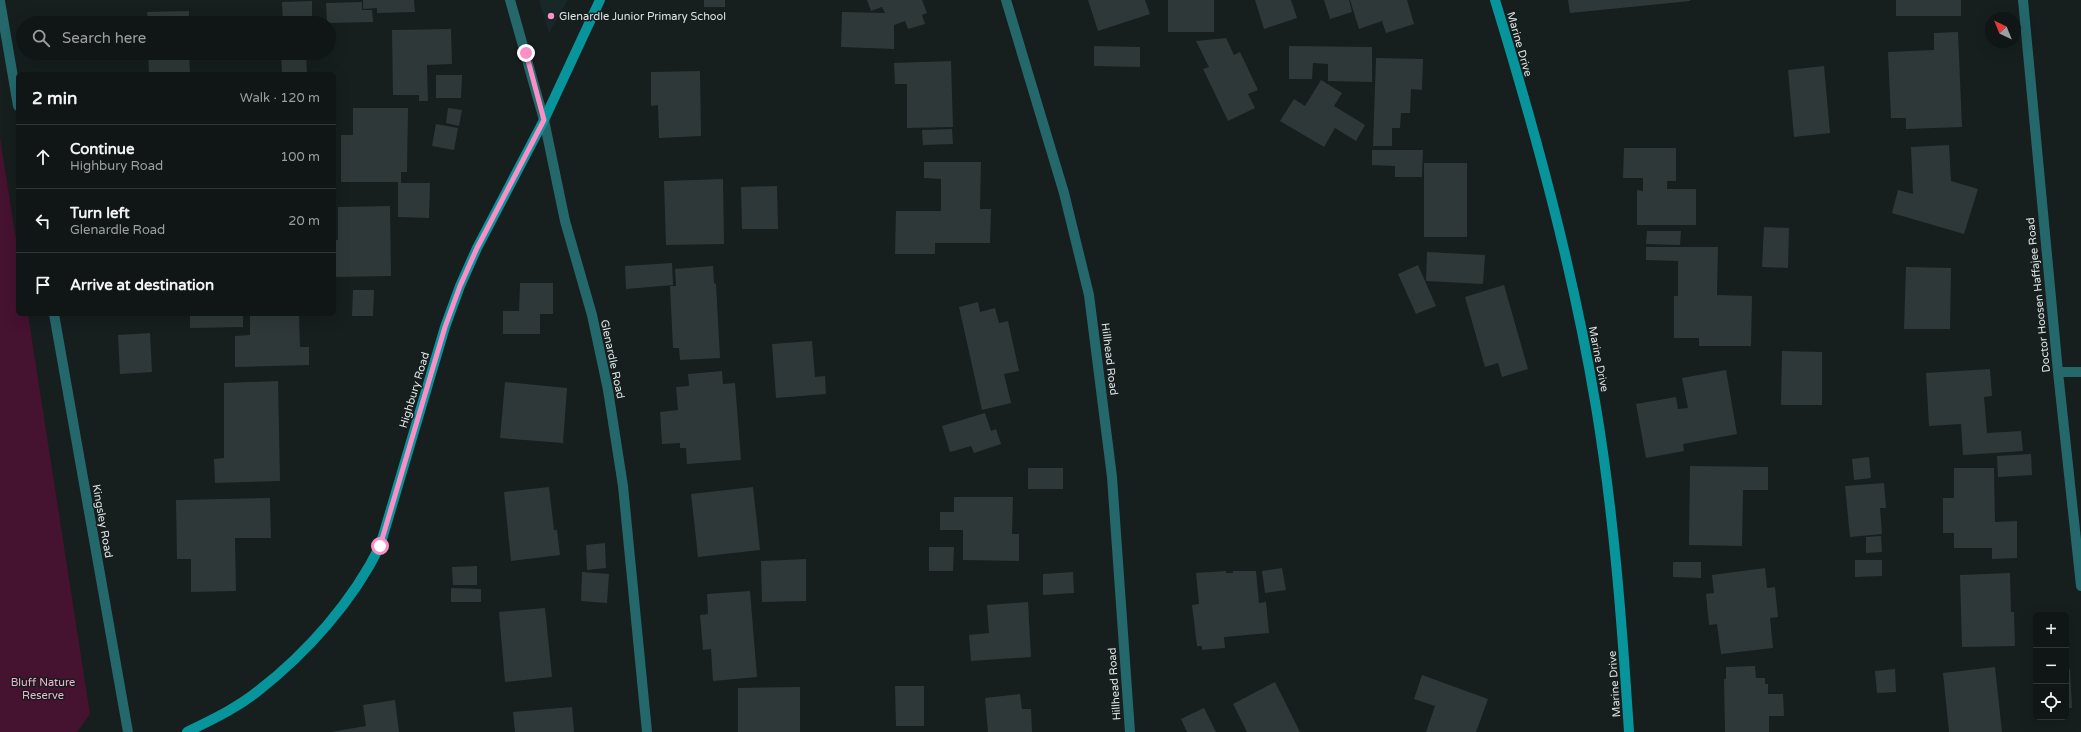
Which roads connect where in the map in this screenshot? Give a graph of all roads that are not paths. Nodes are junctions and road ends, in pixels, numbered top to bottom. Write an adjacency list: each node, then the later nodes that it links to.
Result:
1 (510, 0): 8 (street, Glenardle Road)
2 (600, 0): 8 (street, Highbury Road)
3 (1006, 0): 16 (street, Hillhead Road)
4 (1495, 0): 17 (street, Marine Drive)
5 (2023, 0): 10 (street, Doctor Hoosen Haffajee Road)
6 (0, 1): 7 (street)
7 (16, 94)
8 (544, 120): 14 (street, Highbury Road); 15 (street, Glenardle Road)
9 (54, 316): 13 (street, Kingsley Road)
10 (2058, 372): 11 (street); 12 (street, Doctor Hoosen Haffajee Road)
11 (2081, 372)
12 (2081, 586)
13 (128, 732)
14 (187, 732)
15 (647, 732)
16 (1130, 732)
17 (1629, 732)

